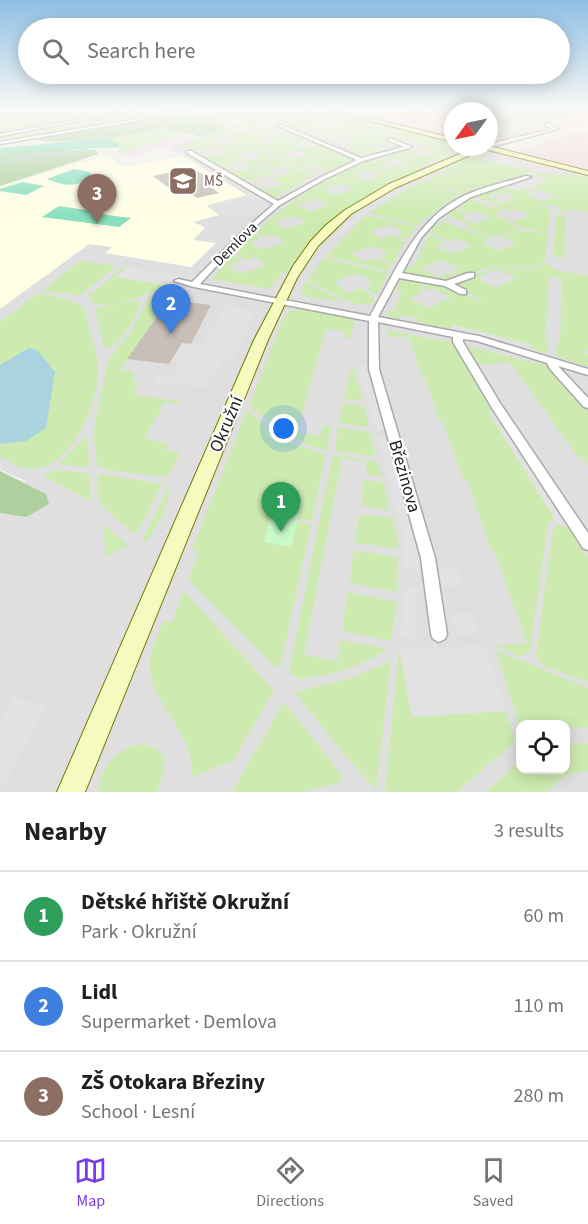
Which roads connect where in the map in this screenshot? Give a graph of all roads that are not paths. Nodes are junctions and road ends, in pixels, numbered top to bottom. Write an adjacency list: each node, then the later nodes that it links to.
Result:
1 (329, 146): 6 (street)
2 (407, 146): 6 (street, Demlova)
3 (498, 151): 7 (street)
4 (189, 152): 9 (street)
5 (462, 156): 16 (street, Okružní)
6 (361, 160): 9 (street, Demlova)
7 (588, 173)
8 (528, 177): 10 (street)
9 (278, 204): 14 (street, Demlova)
10 (397, 275): 13 (street); 17 (street)
11 (471, 275): 13 (street)
12 (178, 281): 14 (street, Demlova)
13 (447, 284): 15 (street)
14 (194, 285): 16 (street, Demlova)
15 (463, 292)
16 (279, 301): 17 (street); 24 (street, Okružní)
17 (373, 318): 18 (street); 23 (street, Březinova)
18 (458, 334): 19 (street); 22 (street)
19 (552, 361): 20 (street); 21 (street)
20 (588, 372)
21 (588, 404)
22 (588, 544)
23 (439, 634)
24 (71, 792)

